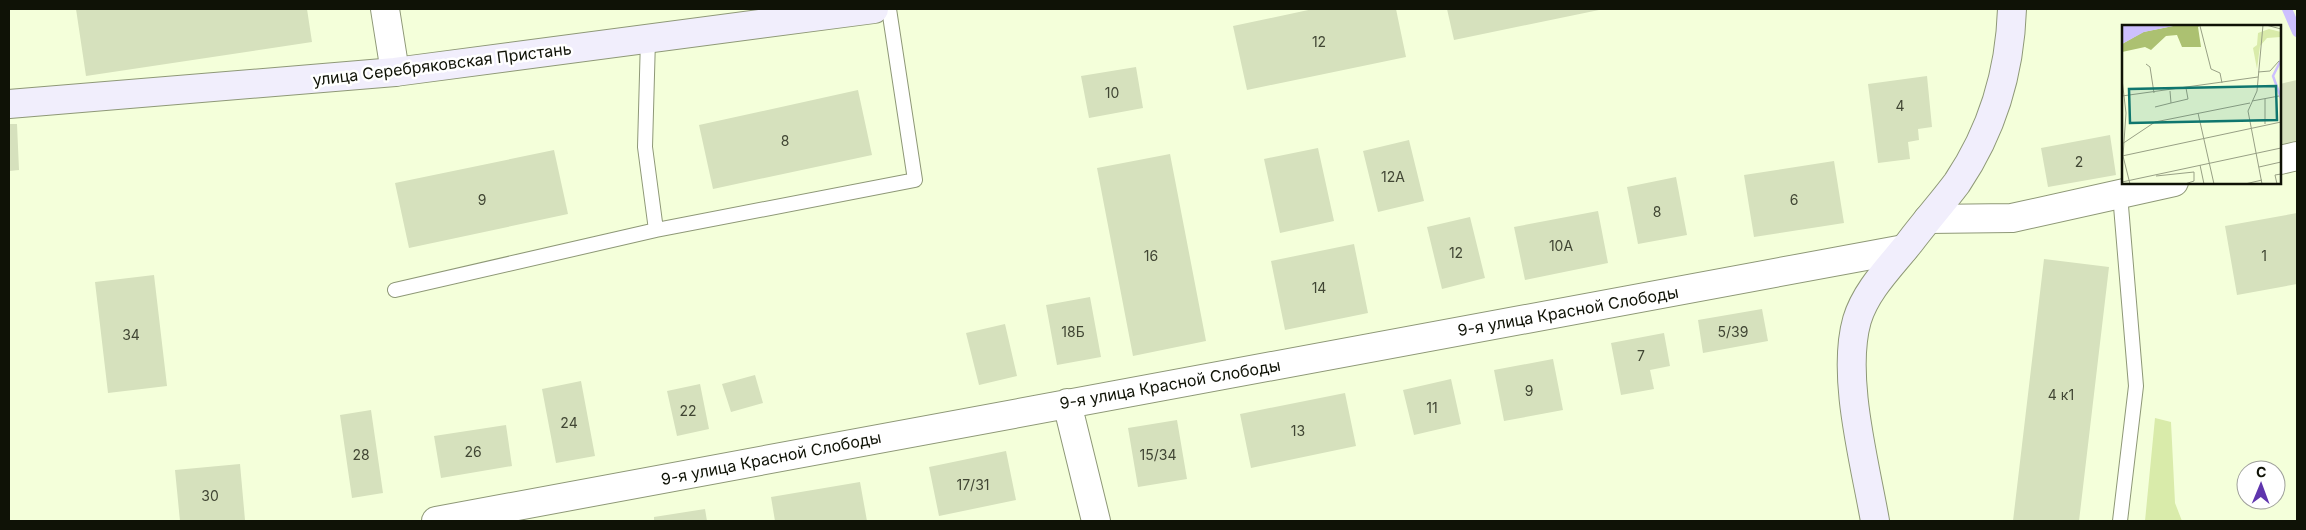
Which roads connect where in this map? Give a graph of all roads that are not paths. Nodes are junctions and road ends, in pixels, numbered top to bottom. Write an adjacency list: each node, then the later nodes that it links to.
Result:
1 (385, 9): 6 (street)
2 (874, 9): 5 (street, улица Серебряковская Пристань)
3 (889, 9): 13 (lane)
4 (2012, 9): 12 (street)
5 (648, 38): 6 (street, улица Серебряковская Пристань); 13 (lane)
6 (395, 72): 7 (street, улица Серебряковская Пристань)
7 (9, 104)
8 (2297, 156): 9 (street)
9 (2281, 160)
10 (2165, 184): 11 (street)
11 (2120, 194): 12 (street); 20 (lane)
12 (1928, 218): 14 (street)
13 (656, 230): 15 (lane)
14 (1904, 249): 16 (street, 9-я улица Красной Слободы); 19 (street)
15 (395, 290)
16 (1067, 403): 17 (street, 9-я улица Красной Слободы); 18 (street)
17 (436, 521)
18 (1096, 521)
19 (1875, 521)
20 (2120, 521)

